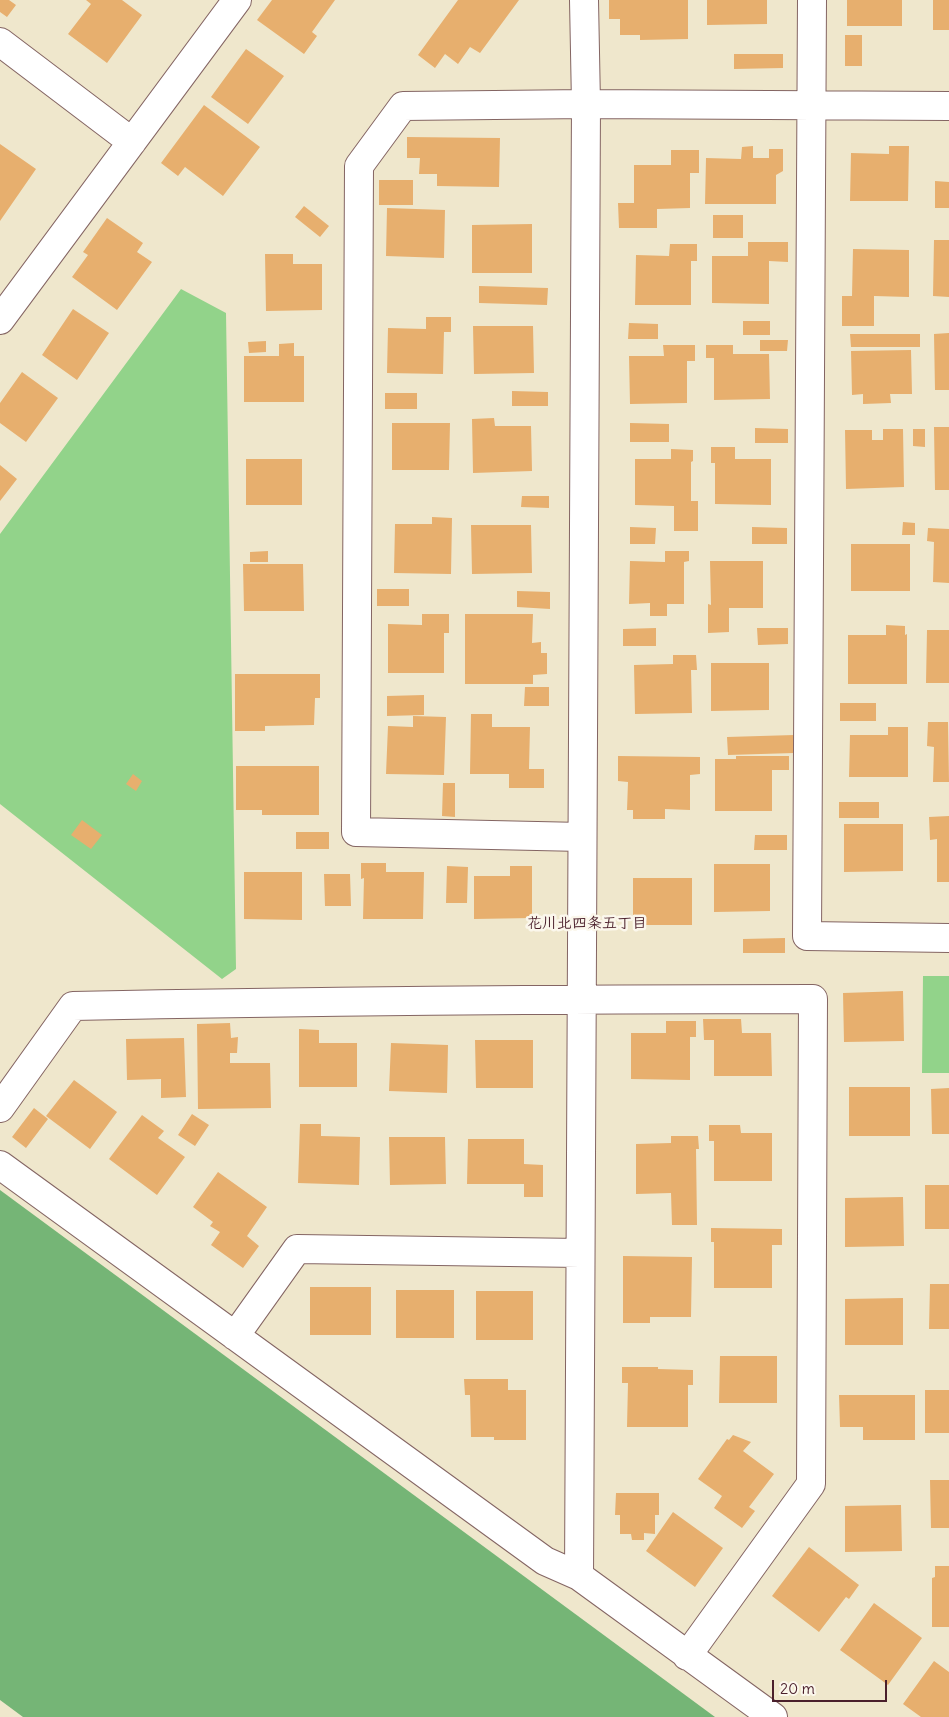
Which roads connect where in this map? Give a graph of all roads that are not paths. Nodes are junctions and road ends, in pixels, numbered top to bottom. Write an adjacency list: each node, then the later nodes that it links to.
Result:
1 (237, 0): 8 (street)
2 (584, 0): 5 (street)
3 (812, 0): 6 (street)
4 (0, 42): 8 (street)
5 (586, 104): 6 (street); 11 (street); 11 (street)
6 (812, 106): 7 (street); 12 (street)
7 (949, 106)
8 (132, 142): 9 (street)
9 (8, 292): 10 (street)
10 (0, 320)
11 (582, 837): 13 (street)
12 (949, 938)
13 (581, 999): 14 (street); 16 (street); 19 (street)
14 (0, 1108)
15 (0, 1165): 17 (street)
16 (580, 1253): 17 (street); 18 (street)
17 (235, 1336): 18 (street)
18 (578, 1576): 19 (street)
19 (688, 1656): 20 (street)
20 (773, 1717)

